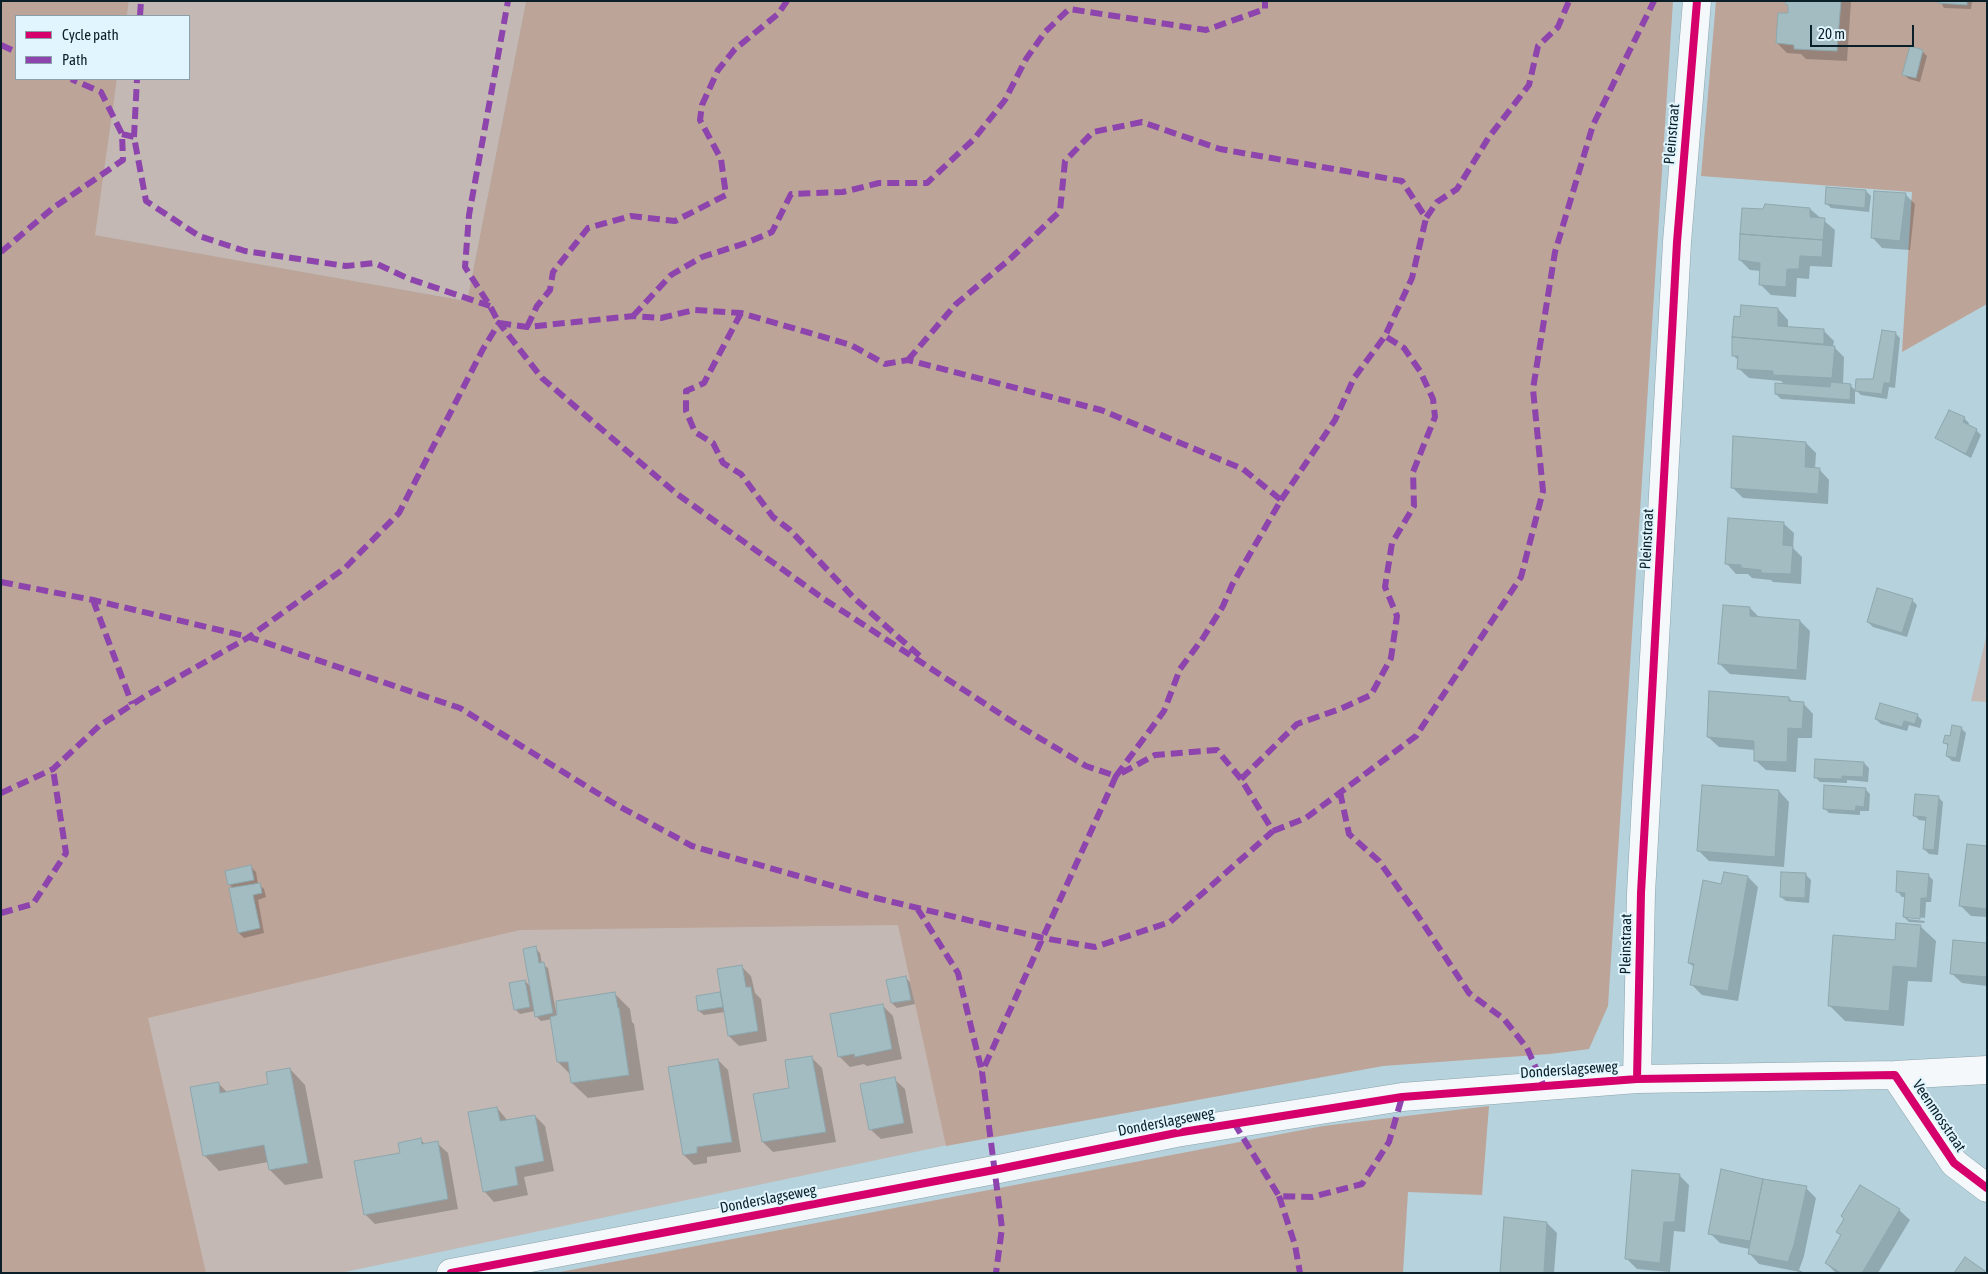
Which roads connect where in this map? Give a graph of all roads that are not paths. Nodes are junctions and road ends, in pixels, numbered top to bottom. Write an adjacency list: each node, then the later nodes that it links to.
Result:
1 (1697, 1): 4 (street, Pleinstraat)
2 (1987, 1070): 3 (street, Donderslagseweg)
3 (1895, 1075): 4 (street, Donderslagseweg); 5 (street, Veenmosstraat)
4 (1637, 1079): 6 (street, Donderslagseweg)
5 (1987, 1188)
6 (451, 1273)

